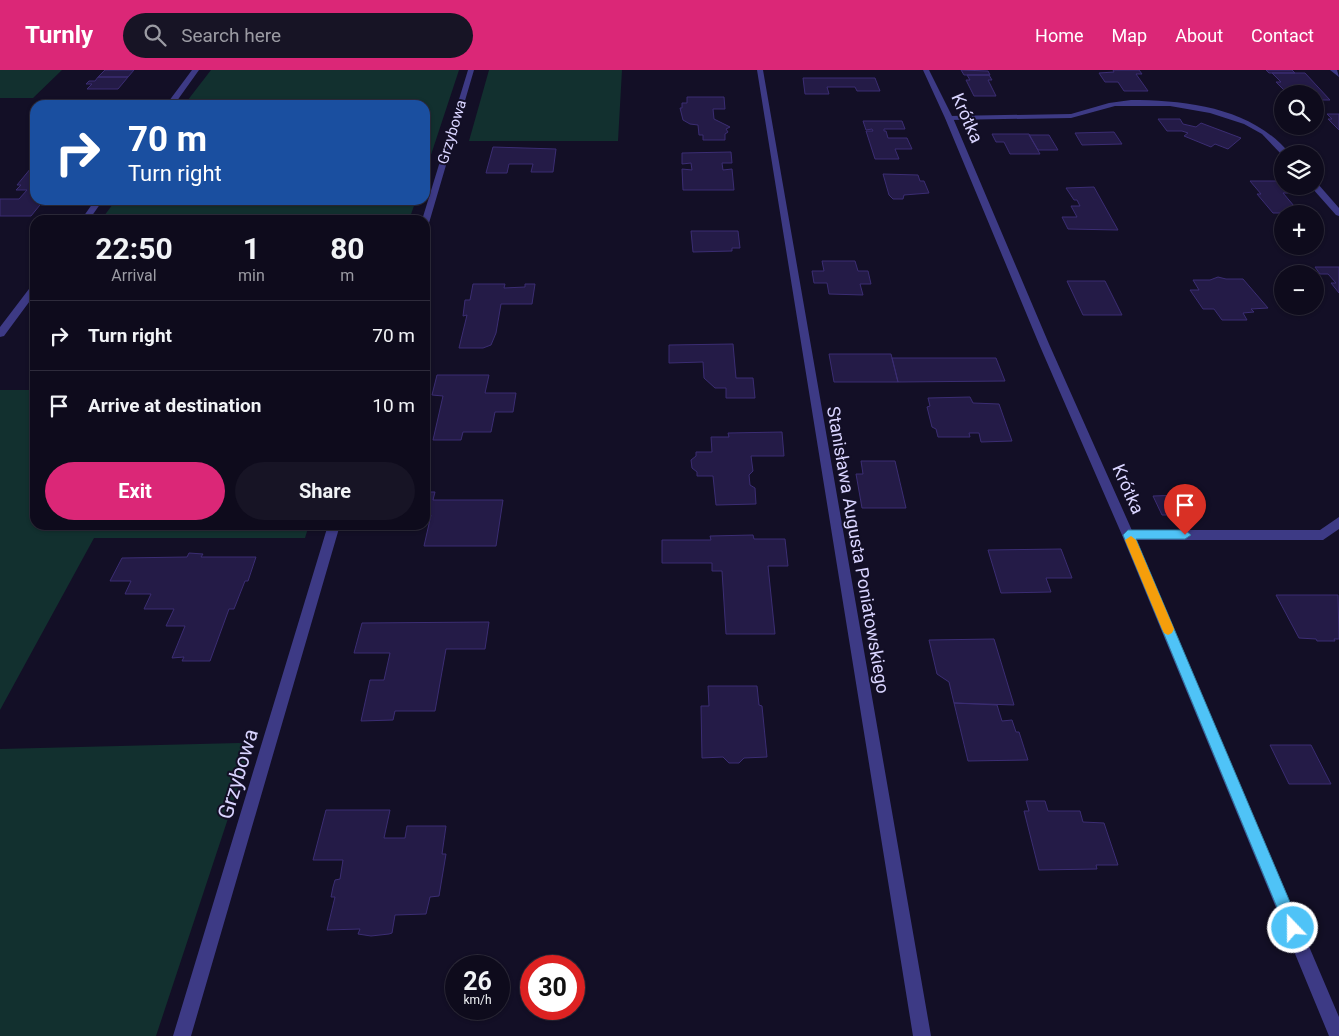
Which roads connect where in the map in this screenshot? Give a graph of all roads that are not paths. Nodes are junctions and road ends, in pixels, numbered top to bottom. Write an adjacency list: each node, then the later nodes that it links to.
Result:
1 (196, 70): 7 (street)
2 (471, 70): 12 (street, Grzybowa)
3 (760, 70): 19 (street, Stanisława Augusta Poniatowskiego)
4 (926, 70): 8 (street, Krótka)
5 (1333, 70): 6 (street)
6 (1339, 75)
7 (174, 100)
8 (949, 118): 9 (street); 17 (street, Krótka)
9 (1278, 145)
10 (1323, 195): 11 (street)
11 (1339, 213)
12 (427, 215)
13 (30, 293): 14 (street)
14 (0, 334)
15 (1339, 522): 17 (street)
16 (333, 530): 18 (street, Grzybowa)
17 (1128, 535): 20 (street, Krótka)
18 (182, 1036)
19 (922, 1036)
20 (1338, 1036)

